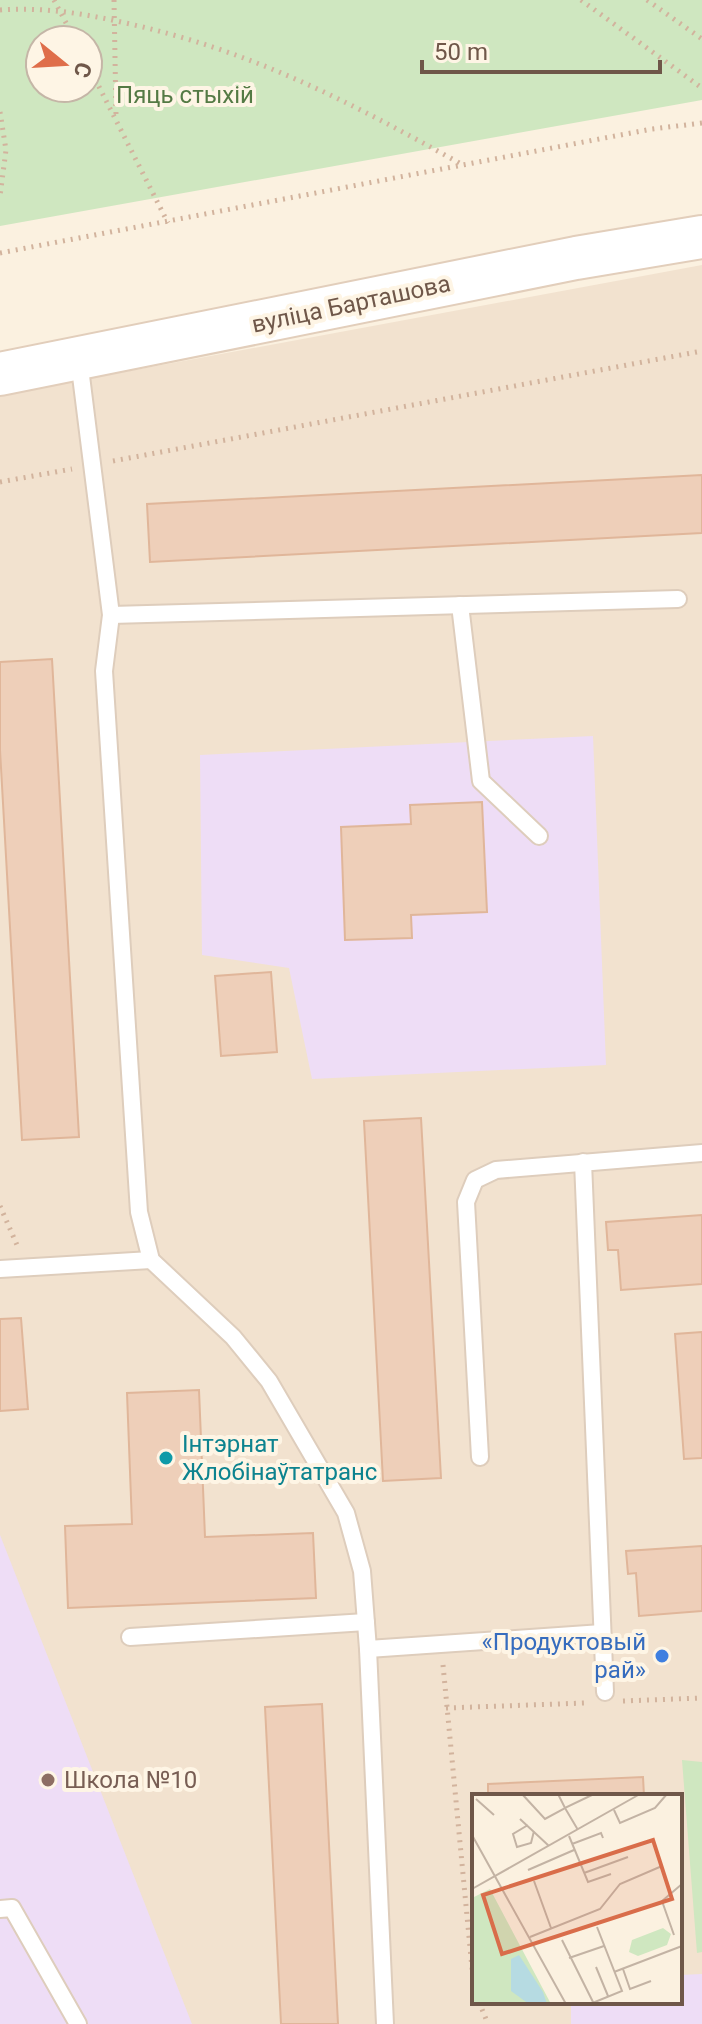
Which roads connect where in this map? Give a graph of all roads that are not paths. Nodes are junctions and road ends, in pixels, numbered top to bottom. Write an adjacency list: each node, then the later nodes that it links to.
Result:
1 (702, 237): 2 (main road, вуліца Барташова)
2 (79, 360): 3 (main road, вуліца Барташова); 6 (lane)
3 (0, 374)
4 (678, 599): 5 (lane)
5 (460, 605): 6 (lane); 7 (lane)
6 (111, 615): 10 (lane)
7 (539, 836)
8 (702, 1153): 9 (lane)
9 (583, 1162): 12 (lane); 14 (lane)
10 (151, 1260): 11 (lane); 13 (lane)
11 (0, 1269)
12 (480, 1457)
13 (366, 1622): 15 (lane); 16 (lane)
14 (602, 1633): 16 (lane); 17 (lane)
15 (130, 1637)
16 (368, 1649): 20 (lane)
17 (605, 1692)
18 (0, 1909): 19 (lane)
19 (78, 2024)
20 (385, 2024)

